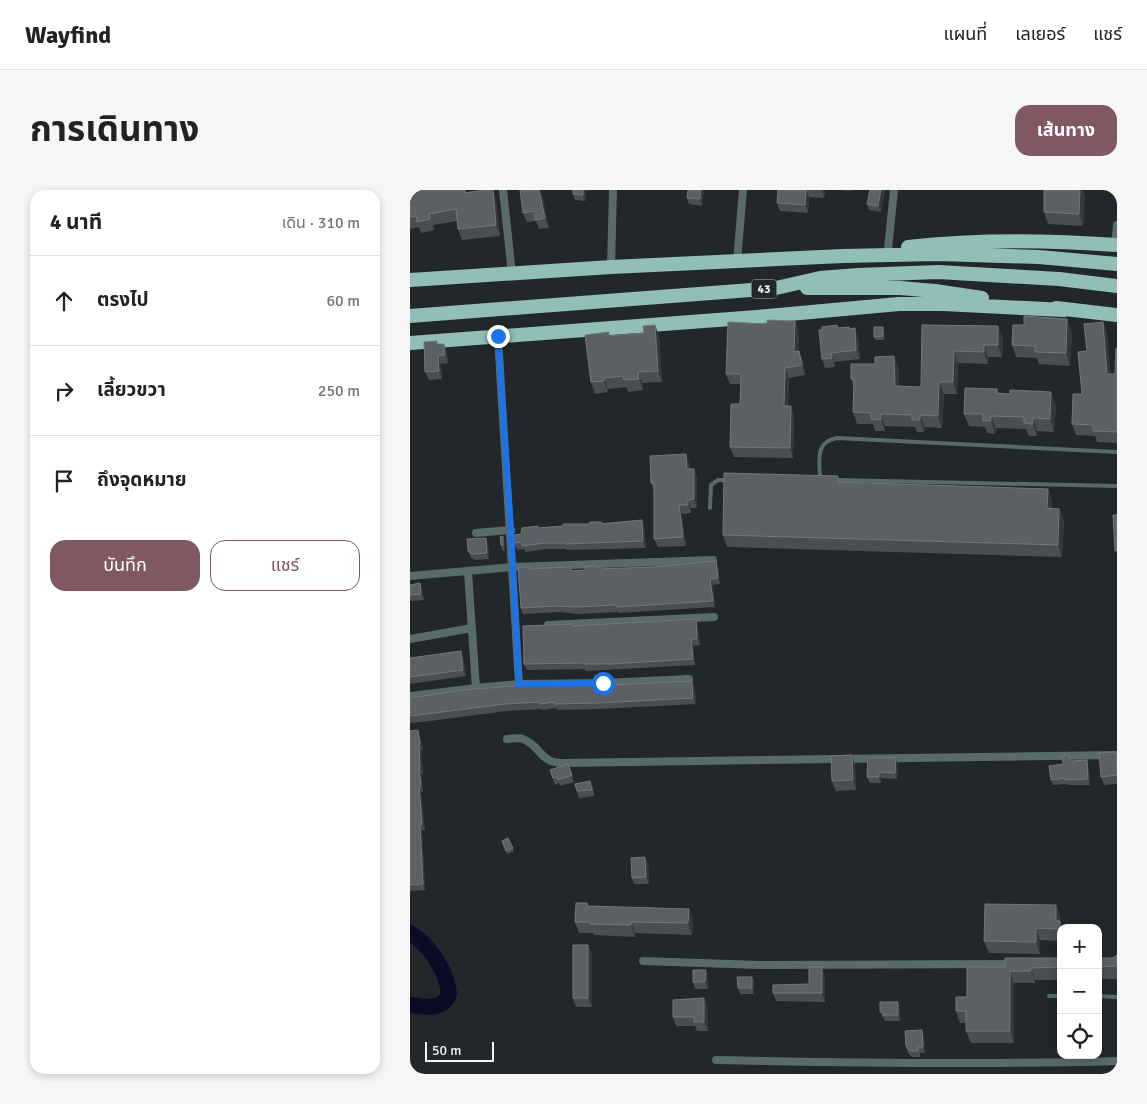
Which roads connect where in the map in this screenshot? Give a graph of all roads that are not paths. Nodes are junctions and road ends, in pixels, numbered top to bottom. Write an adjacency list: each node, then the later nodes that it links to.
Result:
1 (503, 190): 12 (street)
2 (613, 190): 11 (street)
3 (743, 190): 9 (street)
4 (894, 190): 7 (street)
5 (1117, 225): 6 (street)
6 (1116, 245): 7 (highway, 43)
7 (888, 249): 8 (highway, 43)
8 (843, 256): 9 (highway, 43); 10 (highway, 43)
9 (738, 261): 11 (highway, 43)
10 (1117, 264)
11 (612, 267): 12 (highway, 43)
12 (512, 274): 13 (highway, 43)
13 (410, 280)
14 (1117, 286): 15 (highway, 43)
15 (776, 288): 16 (highway, 43); 18 (highway, 43)
16 (1064, 310): 17 (highway, 43); 19 (highway)
17 (1117, 315)
18 (410, 316)
19 (498, 336): 20 (highway); 27 (street)
20 (410, 342)
21 (1117, 452): 24 (lane)
22 (737, 480): 26 (lane)
23 (811, 480): 24 (lane)
24 (820, 480): 25 (lane)
25 (1117, 486)
26 (710, 508)
27 (511, 530): 28 (street); 30 (street)
28 (476, 533)
29 (714, 560): 30 (street)
30 (512, 567): 31 (street); 36 (street)
31 (468, 572): 32 (street); 37 (street)
32 (410, 576)
33 (714, 617): 35 (street)
34 (526, 626): 36 (street)
35 (535, 626)
36 (516, 627): 40 (street)
37 (472, 628): 38 (street); 41 (street)
38 (410, 639)
39 (689, 679): 40 (street)
40 (519, 684): 41 (street)
41 (476, 688): 42 (street)
42 (410, 696)
43 (507, 739): 44 (street)
44 (1117, 755)
45 (643, 961): 46 (street)
46 (1024, 964)
47 (1049, 996): 48 (lane)
48 (1057, 996)
49 (1102, 996): 50 (lane)
50 (1117, 996)
51 (716, 1060): 52 (street)
52 (1117, 1061)

